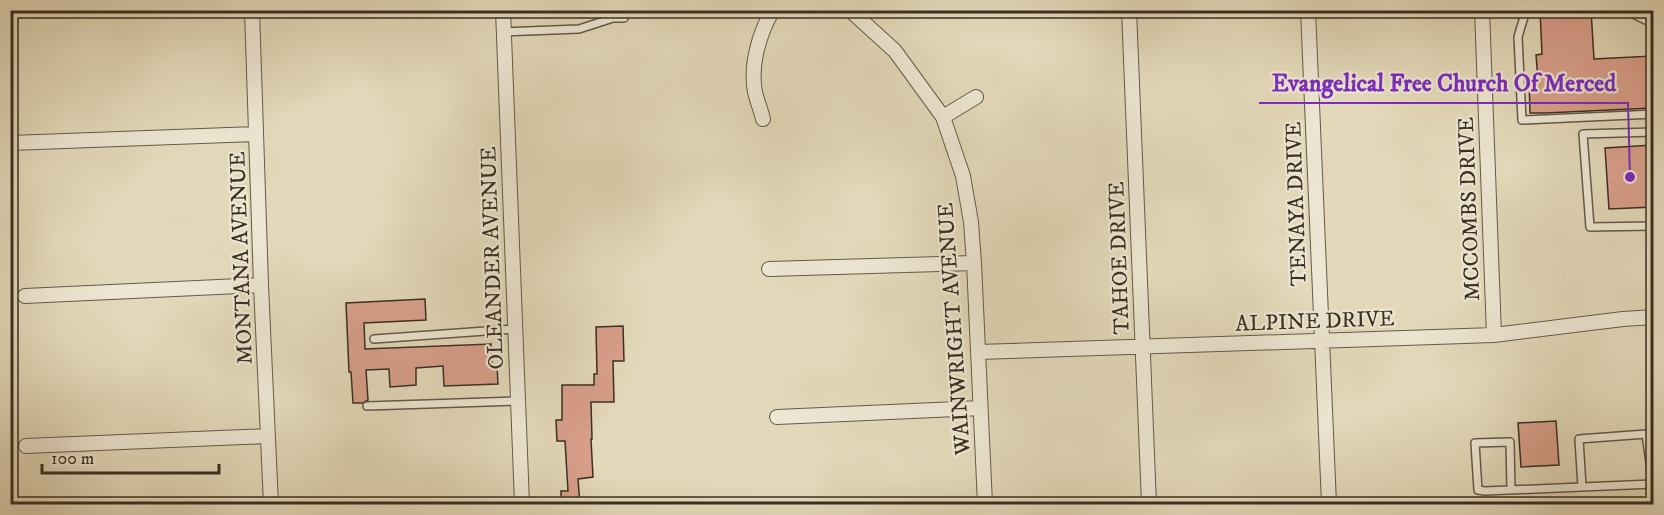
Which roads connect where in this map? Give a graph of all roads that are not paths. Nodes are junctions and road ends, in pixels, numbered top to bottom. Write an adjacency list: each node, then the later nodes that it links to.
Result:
1 (252, 10): 18 (street, MONTANA AVENUE)
2 (503, 10): 12 (street, OLEANDER AVENUE)
3 (773, 10): 16 (street)
4 (1129, 10): 30 (street, TAHOE DRIVE)
5 (1308, 10): 29 (street, TENAYA DRIVE)
6 (1482, 10): 27 (street, MCCOMBS DRIVE)
7 (1526, 10): 14 (lane)
8 (1625, 10): 11 (lane)
9 (852, 11): 15 (street, WAINWRIGHT AVENUE)
10 (624, 18): 12 (lane)
11 (1653, 24)
12 (503, 32): 26 (street, OLEANDER AVENUE)
13 (976, 97): 15 (street)
14 (1653, 114)
15 (943, 117): 21 (street, WAINWRIGHT AVENUE)
16 (764, 119)
17 (1653, 132): 20 (lane)
18 (256, 134): 19 (street); 23 (street, MONTANA AVENUE)
19 (10, 143)
20 (1653, 226)
21 (974, 263): 22 (street); 31 (street, WAINWRIGHT AVENUE)
22 (770, 269)
23 (261, 285): 24 (street); 37 (street, MONTANA AVENUE)
24 (25, 296)
25 (1653, 318): 27 (street, ALPINE DRIVE)
26 (515, 329): 28 (lane); 32 (street, OLEANDER AVENUE)
27 (1494, 335): 29 (street, ALPINE DRIVE)
28 (374, 339)
29 (1321, 341): 30 (street, ALPINE DRIVE); 45 (street, TENAYA DRIVE)
30 (1142, 347): 31 (street, ALPINE DRIVE); 44 (street, TAHOE DRIVE)
31 (978, 352): 34 (street, WAINWRIGHT AVENUE)
32 (518, 401): 33 (lane); 42 (street, OLEANDER AVENUE)
33 (367, 406)
34 (980, 408): 35 (street); 43 (street, WAINWRIGHT AVENUE)
35 (777, 417)
36 (1650, 433): 39 (lane); 39 (lane)
37 (268, 436): 38 (street); 41 (street, MONTANA AVENUE)
38 (26, 446)
39 (1582, 487): 40 (lane)
40 (1511, 490): 40 (lane)
41 (271, 504)
42 (522, 504)
43 (985, 504)
44 (1149, 504)
45 (1329, 504)

